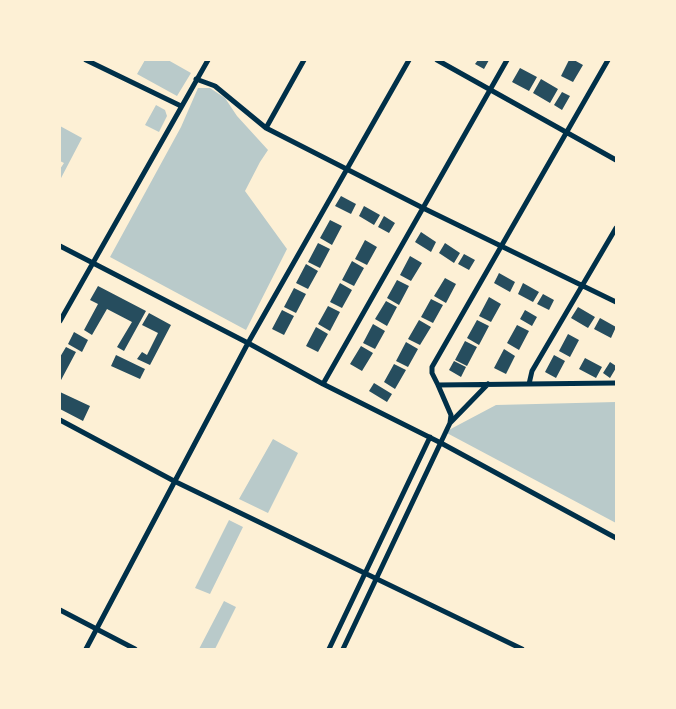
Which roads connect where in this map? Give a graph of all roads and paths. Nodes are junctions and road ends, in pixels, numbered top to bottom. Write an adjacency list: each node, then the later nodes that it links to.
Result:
1 (86, 60): 10 (street)
2 (208, 60): 8 (street)
3 (304, 60): 11 (street)
4 (409, 60): 14 (street)
5 (437, 60): 9 (street)
6 (507, 60): 9 (street)
7 (608, 60): 12 (street)
8 (196, 79): 10 (street); 11 (street)
9 (489, 90): 12 (street); 15 (street)
10 (181, 106): 19 (street)
11 (266, 128): 14 (street)
12 (567, 132): 13 (street); 18 (street)
13 (616, 160)
14 (346, 169): 15 (street); 23 (street)
15 (423, 208): 18 (street); 25 (street)
16 (616, 228): 20 (street)
17 (60, 246): 19 (street)
18 (503, 246): 20 (street); 28 (street)
19 (93, 263): 22 (street); 23 (street)
20 (583, 286): 21 (street); 27 (street)
21 (616, 302)
22 (60, 321)
23 (248, 343): 25 (street); 33 (street)
24 (616, 383): 27 (street)
25 (323, 384): 31 (street)
26 (488, 384): 27 (street); 28 (street); 30 (street)
27 (529, 384)
28 (438, 385): 30 (street)
29 (60, 420): 33 (street)
30 (450, 423): 32 (street)
31 (430, 437): 32 (street); 35 (street)
32 (440, 443): 34 (street); 36 (street)
33 (174, 481): 35 (street); 38 (street)
34 (616, 538)
35 (365, 574): 36 (street); 41 (street)
36 (376, 580): 42 (street); 43 (street)
37 (60, 610): 38 (street)
38 (97, 629): 39 (street); 40 (street)
39 (86, 649)
40 (135, 649)
41 (329, 649)
42 (343, 649)
43 (522, 649)

